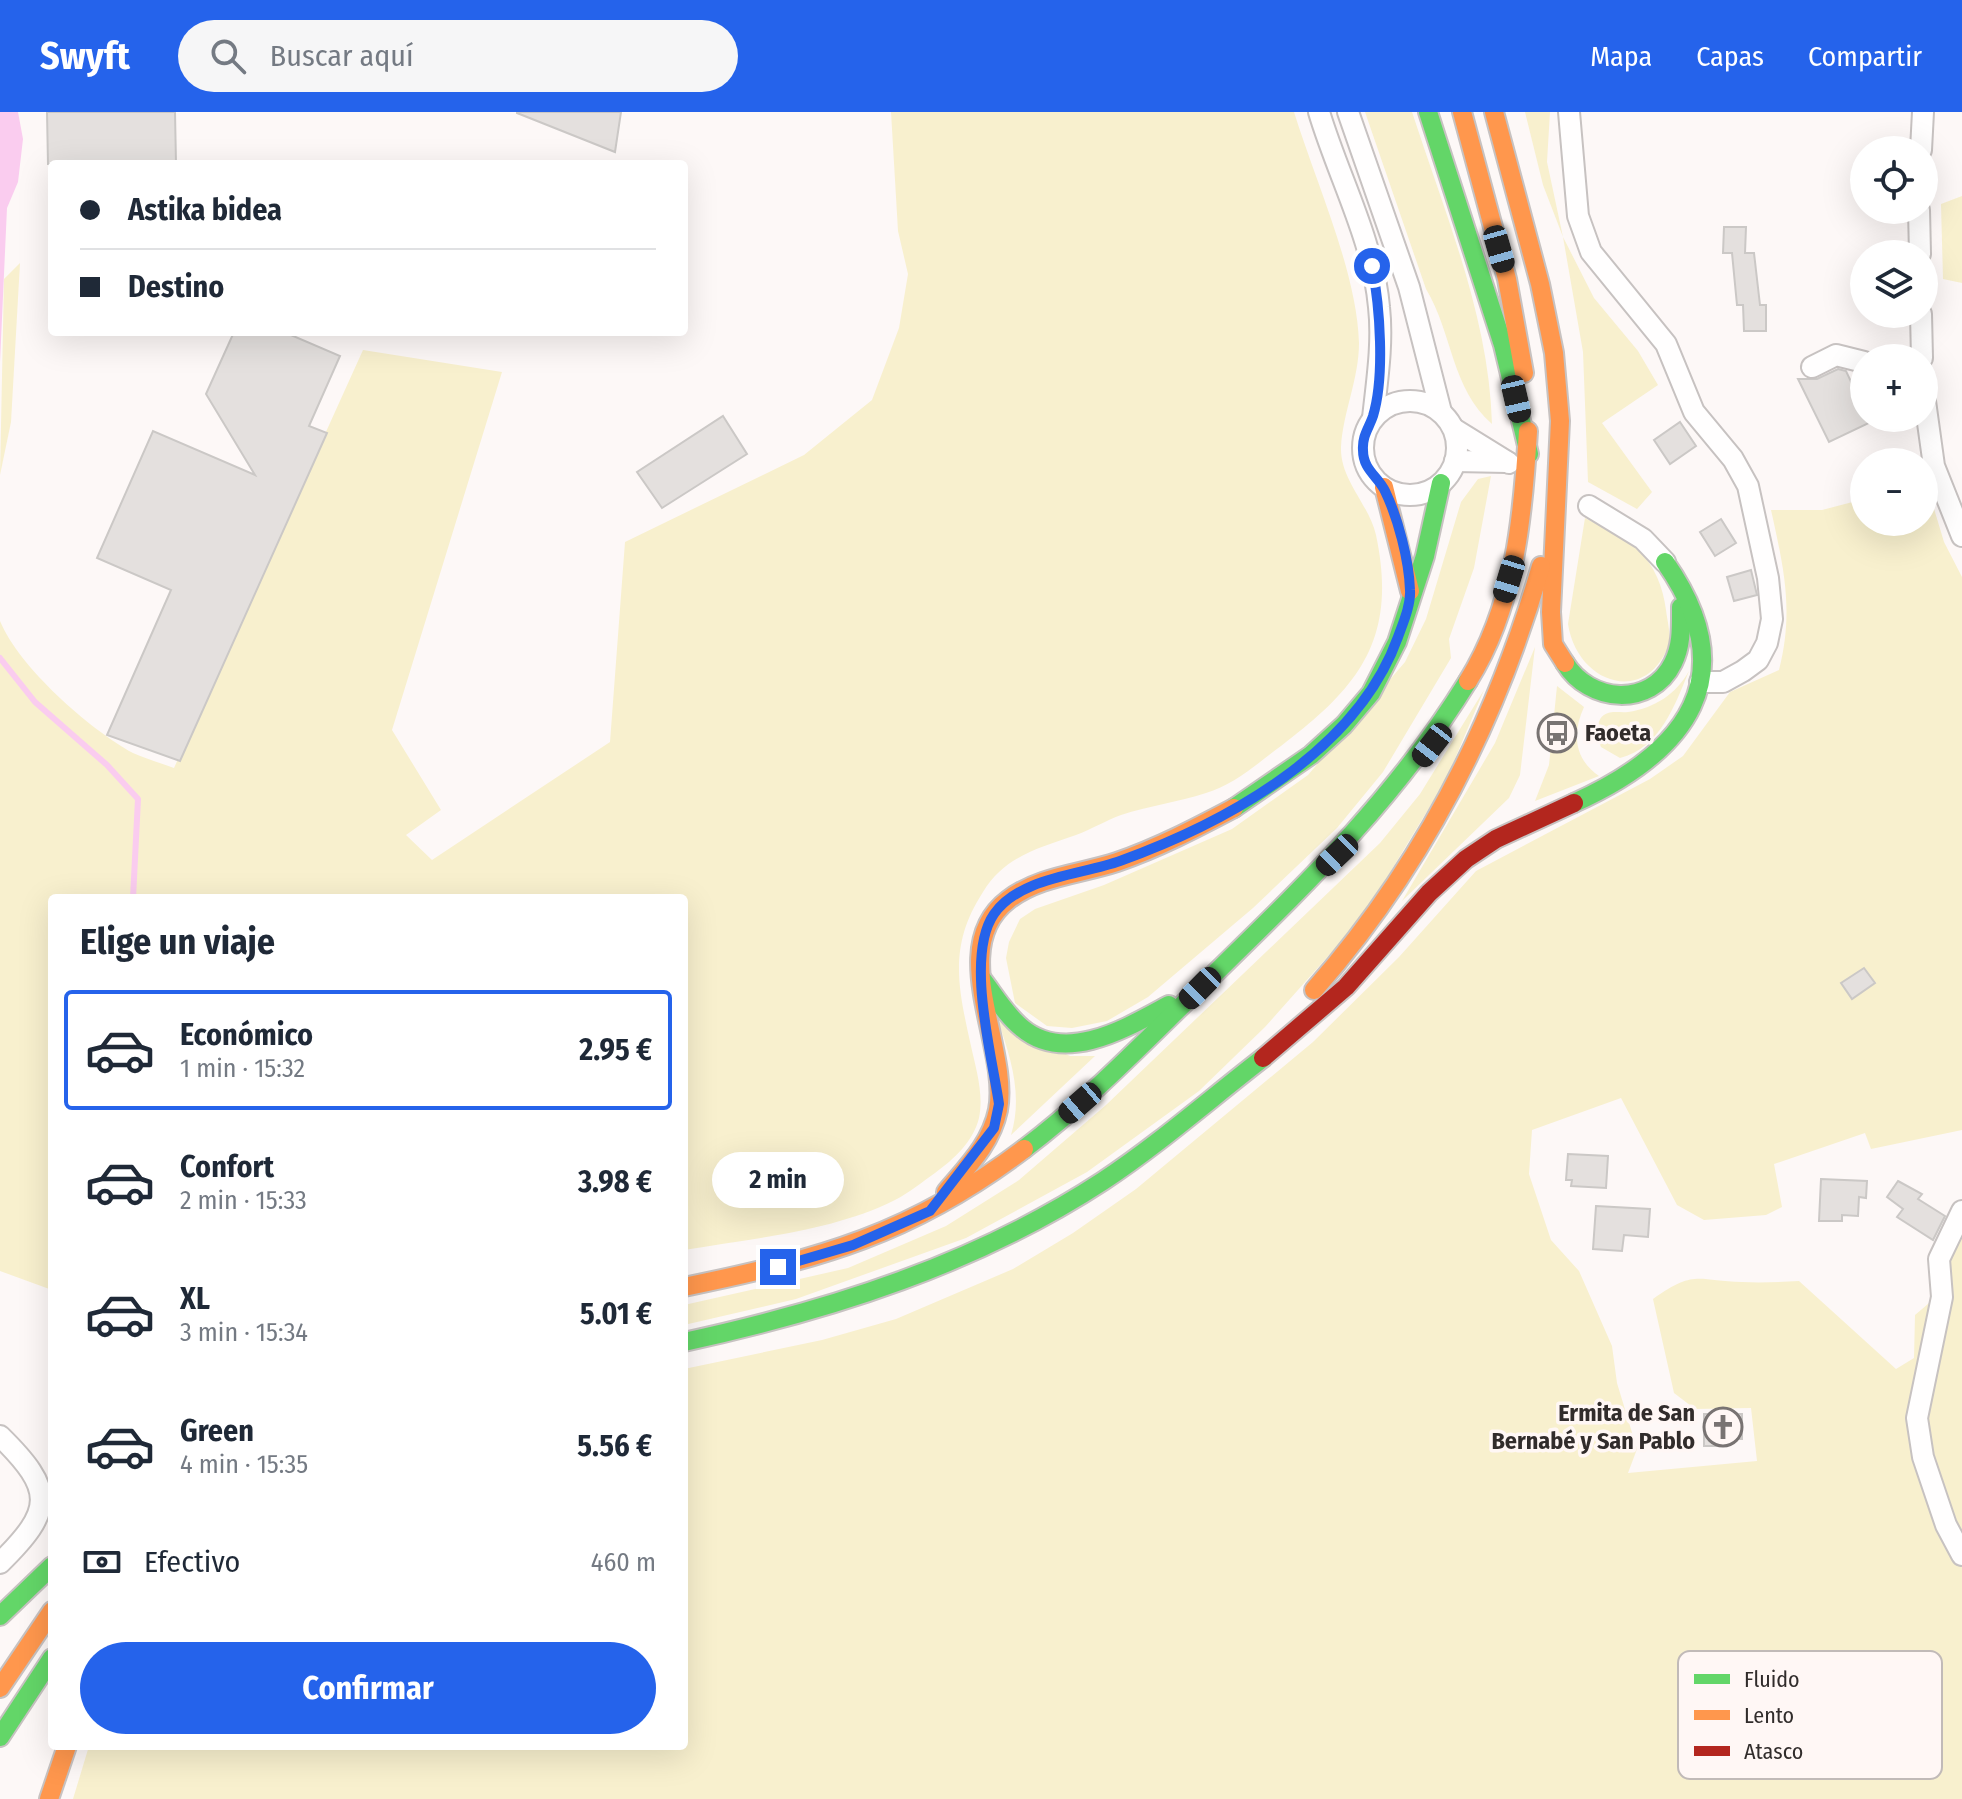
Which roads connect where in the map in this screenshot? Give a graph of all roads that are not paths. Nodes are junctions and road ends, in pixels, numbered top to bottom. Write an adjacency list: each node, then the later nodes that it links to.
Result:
1 (1319, 112): 12 (street)
2 (1348, 112): 11 (street)
3 (1428, 112): 15 (main road)
4 (1462, 112): 15 (main road)
5 (1494, 112): 20 (main road)
6 (1569, 112): 24 (street)
7 (1923, 112): 8 (street)
8 (1922, 136)
9 (1850, 358): 10 (street)
10 (1812, 367)
11 (1441, 412): 12 (street); 13 (street)
12 (1373, 418): 18 (street)
13 (1454, 429): 16 (street); 16 (street)
14 (1929, 432): 21 (street)
15 (1529, 454): 26 (main road)
16 (1455, 461): 17 (street)
17 (1441, 483): 18 (street); 23 (main road)
18 (1384, 487): 23 (main road)
19 (1589, 506): 22 (street)
20 (1555, 514): 22 (main road); 27 (main road)
21 (1962, 536)
22 (1665, 562): 24 (main road)
23 (1410, 591): 25 (main road)
24 (1700, 682): 27 (main road)
25 (981, 977): 26 (main road); 28 (main road)
26 (1200, 988): 28 (main road)
27 (1206, 1102): 31 (main road)
28 (930, 1211): 30 (main road)
29 (1962, 1211): 33 (street)
30 (688, 1286)
31 (688, 1341)
32 (0, 1436): 34 (street)
33 (1962, 1555)
34 (0, 1563)
35 (48, 1570): 36 (main road)
36 (0, 1616)
37 (48, 1617): 39 (main road)
38 (48, 1664): 40 (main road)
39 (0, 1688)
40 (0, 1737)
41 (66, 1750): 42 (main road)
42 (49, 1799)

